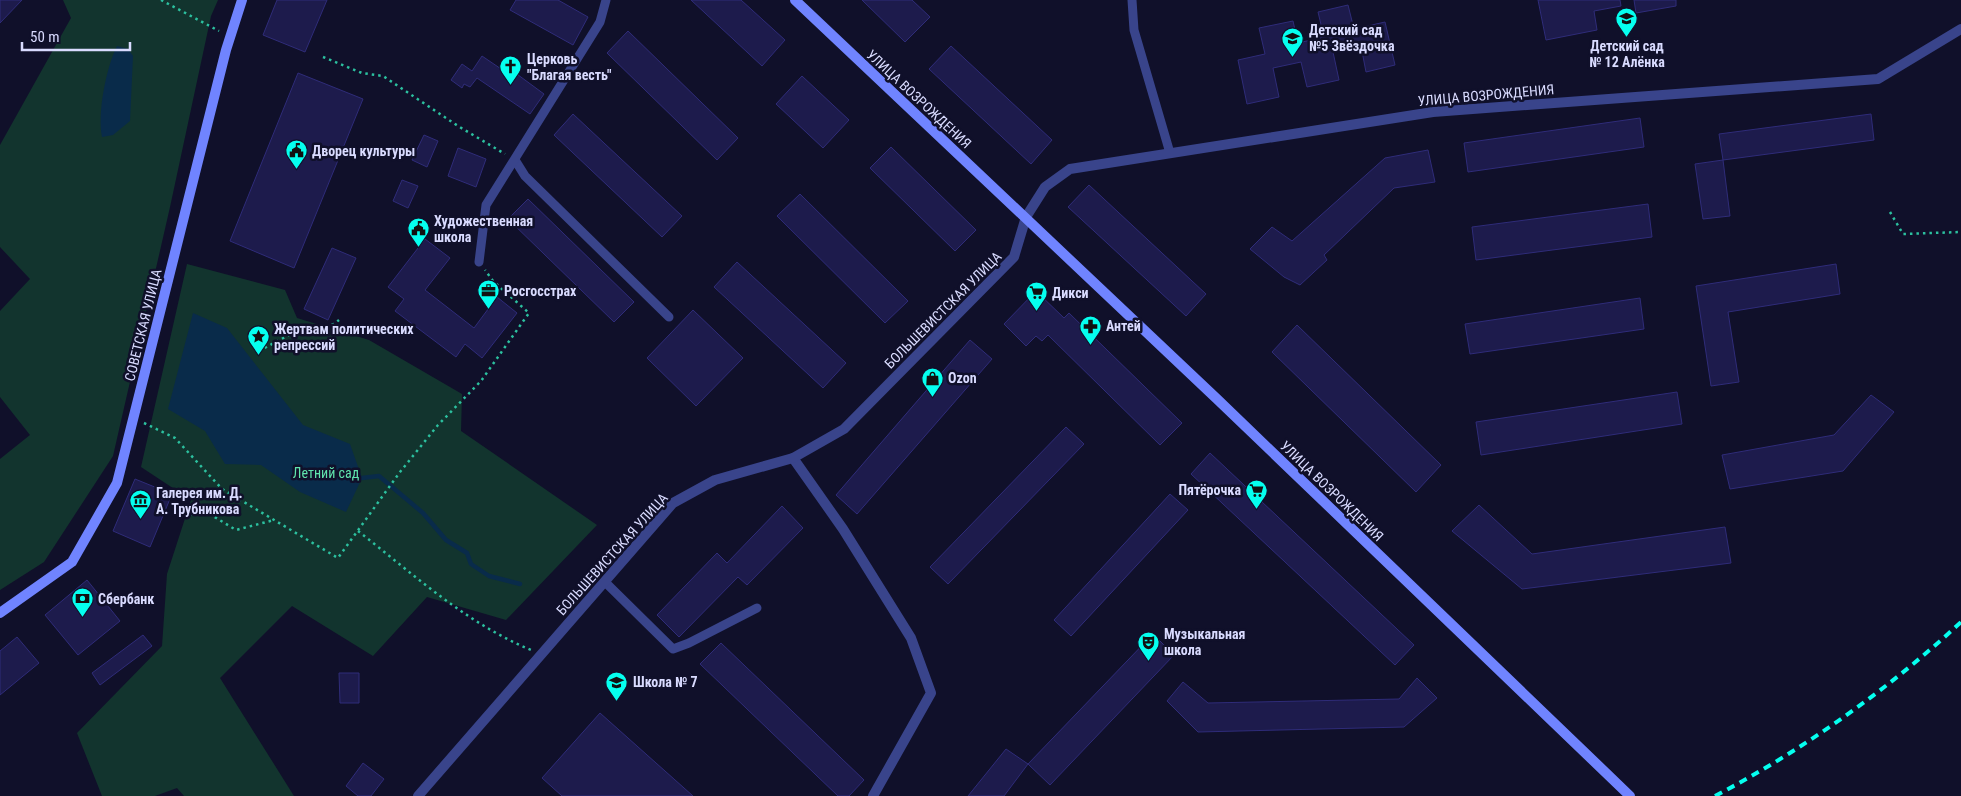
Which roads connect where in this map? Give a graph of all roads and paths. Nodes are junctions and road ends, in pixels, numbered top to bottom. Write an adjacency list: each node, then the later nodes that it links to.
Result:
1 (161, 0): 7 (path)
2 (242, 0): 7 (main road, СОВЕТСКАЯ УЛИЦА)
3 (606, 0): 10 (lane)
4 (795, 0): 12 (main road, УЛИЦА ВОЗРОЖДЕНИЯ)
5 (1132, 0): 9 (lane)
6 (1961, 29): 9 (street, УЛИЦА ВОЗРОЖДЕНИЯ)
7 (230, 38): 18 (main road, СОВЕТСКАЯ УЛИЦА)
8 (323, 57): 10 (path)
9 (1170, 153): 12 (street, УЛИЦА ВОЗРОЖДЕНИЯ)
10 (515, 160): 14 (lane); 15 (lane)
11 (1890, 212): 13 (path)
12 (1026, 217): 19 (street, БОЛЬШЕВИСТСКАЯ УЛИЦА); 29 (main road, УЛИЦА ВОЗРОЖДЕНИЯ)
13 (1961, 232)
14 (480, 262): 22 (path)
15 (669, 317)
16 (339, 320): 17 (path)
17 (259, 350)
18 (134, 418): 21 (path); 25 (main road, СОВЕТСКАЯ УЛИЦА)
19 (793, 458): 23 (street, БОЛЬШЕВИСТСКАЯ УЛИЦА); 28 (street)
20 (177, 515): 21 (path)
21 (274, 520): 22 (path)
22 (358, 531): 26 (path)
23 (605, 582): 24 (lane); 26 (street, БОЛЬШЕВИСТСКАЯ УЛИЦА)
24 (757, 608)
25 (0, 613)
26 (542, 654): 27 (street, БОЛЬШЕВИСТСКАЯ УЛИЦА)
27 (418, 796)
28 (873, 796)
29 (1630, 796)

